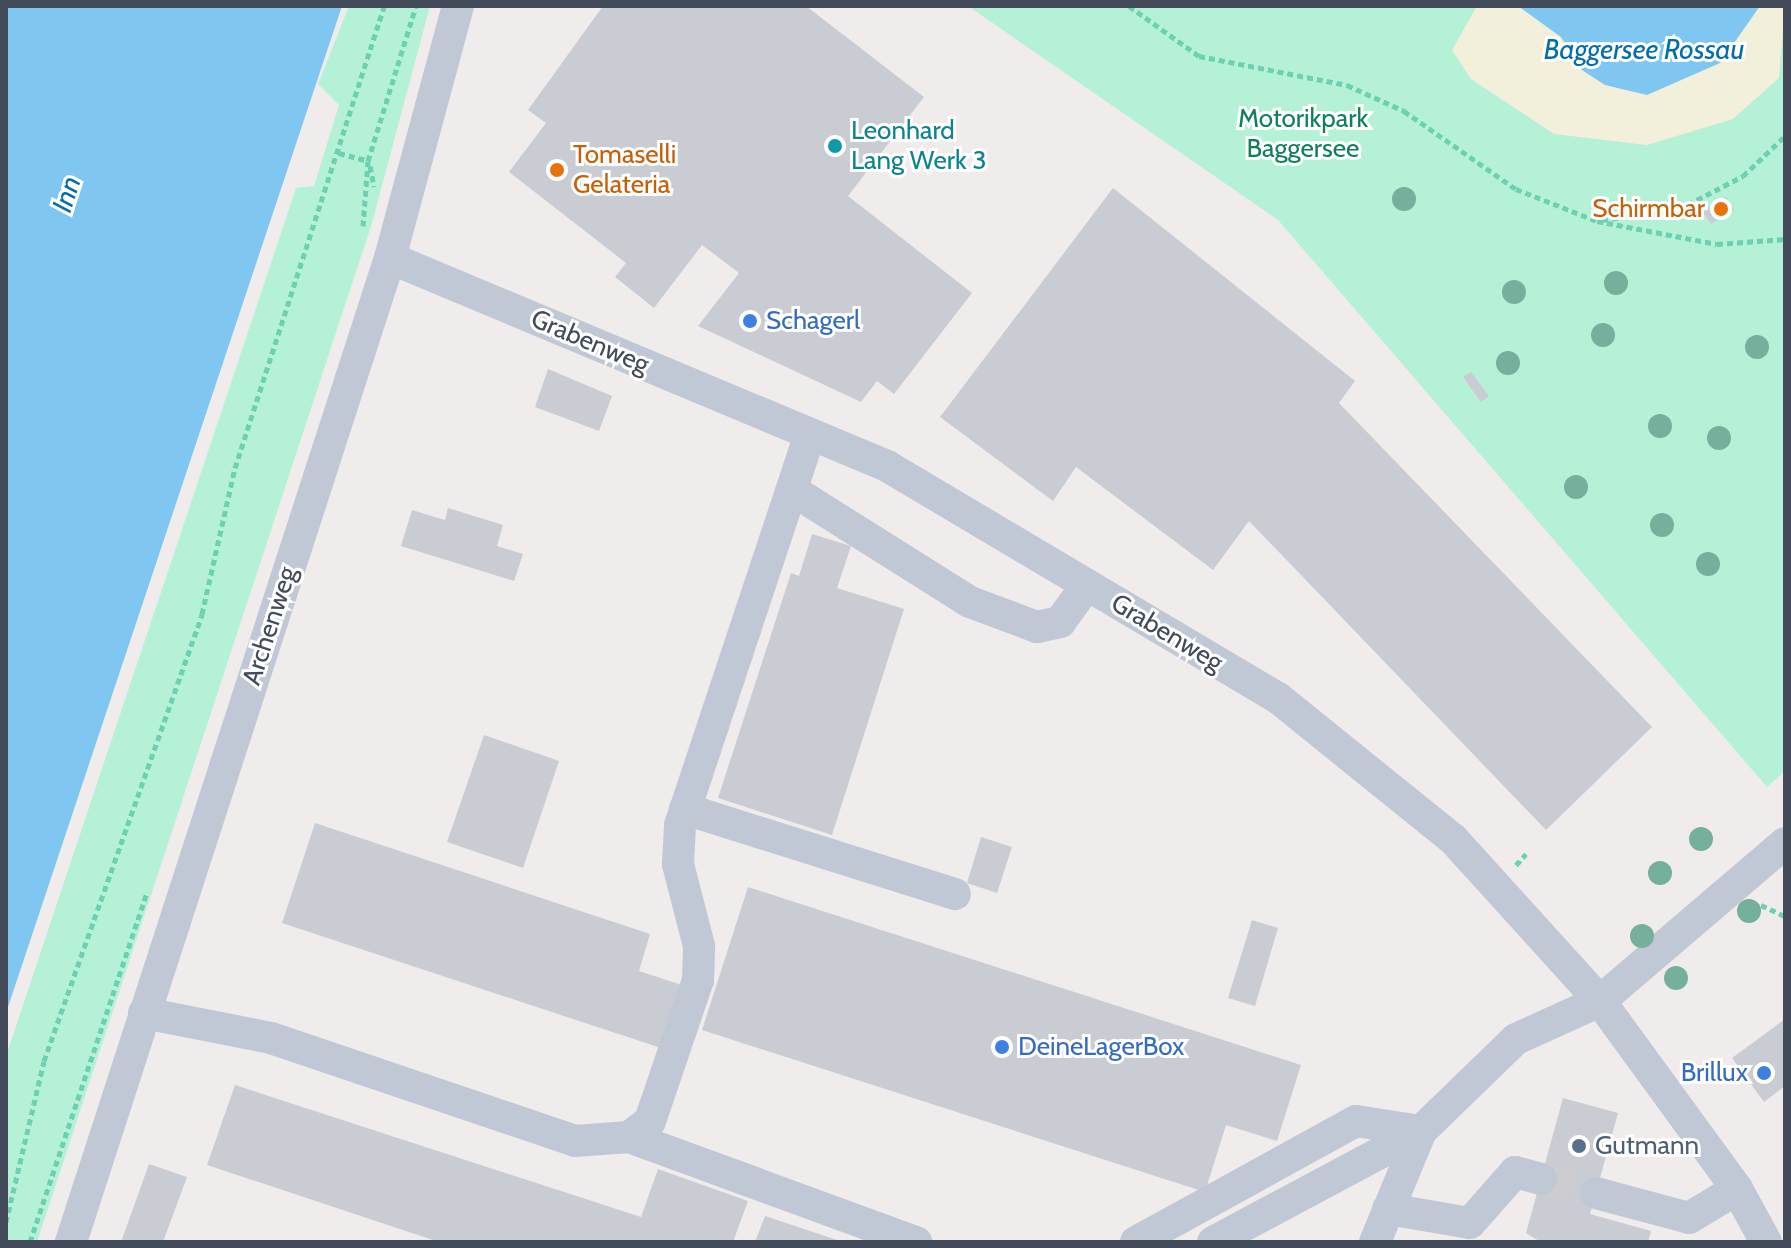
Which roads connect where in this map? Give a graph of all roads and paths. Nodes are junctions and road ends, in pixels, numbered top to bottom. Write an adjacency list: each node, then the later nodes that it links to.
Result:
1 (384, 6): 6 (path)
2 (416, 6): 6 (path)
3 (458, 6): 9 (street, Archenweg)
4 (1129, 6): 7 (path)
5 (1785, 136): 7 (path)
6 (339, 153): 24 (path)
7 (1597, 221): 8 (path)
8 (1785, 239)
9 (390, 258): 10 (street, Grabenweg); 17 (street, Archenweg)
10 (810, 434): 11 (street); 12 (street, Grabenweg)
11 (792, 490): 12 (street); 13 (street)
12 (1087, 585): 16 (street, Grabenweg)
13 (685, 809): 15 (street); 19 (street)
14 (1785, 843): 16 (street)
15 (955, 894)
16 (1600, 1001): 18 (street); 21 (street, Grabenweg)
17 (144, 1013): 19 (street); 25 (street, Archenweg)
18 (1421, 1131): 23 (street); 27 (street); 28 (street)
19 (629, 1137): 26 (street)
20 (1541, 1179): 23 (street)
21 (1737, 1189): 22 (street); 30 (street, Grabenweg)
22 (1596, 1193)
23 (1388, 1209): 29 (street)
24 (6, 1222)
25 (71, 1242)
26 (916, 1242)
27 (1136, 1242)
28 (1213, 1242)
29 (1375, 1242)
30 (1766, 1242)

